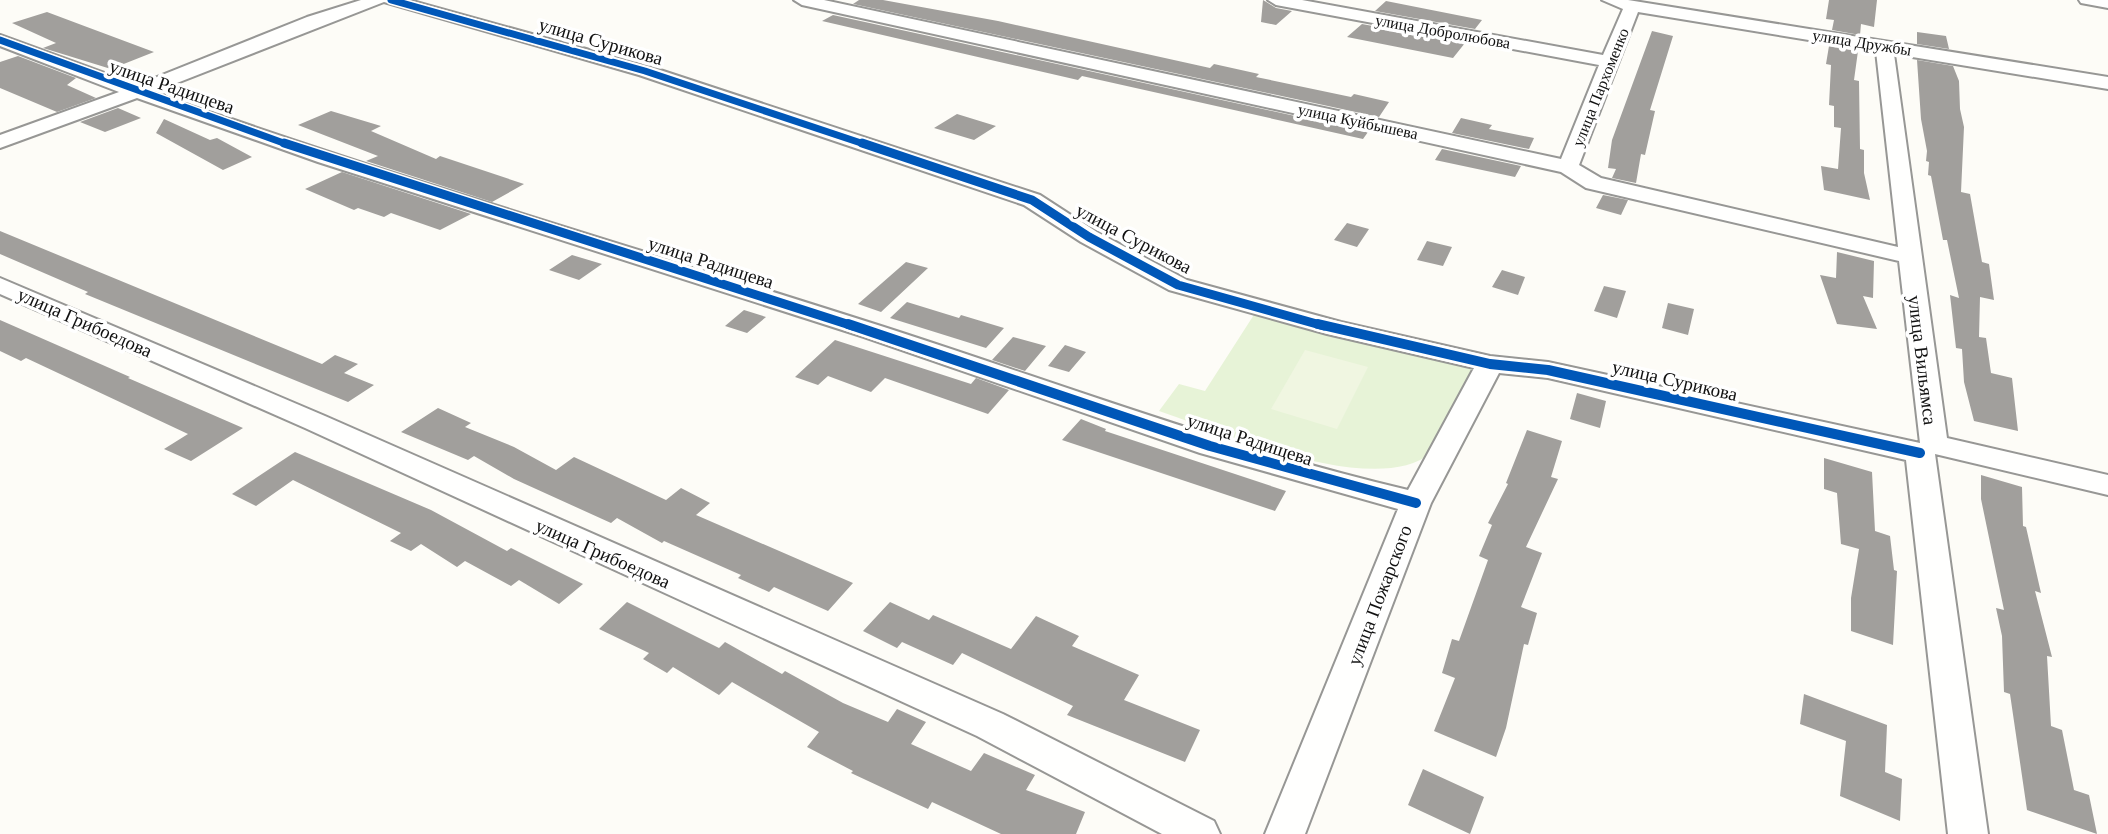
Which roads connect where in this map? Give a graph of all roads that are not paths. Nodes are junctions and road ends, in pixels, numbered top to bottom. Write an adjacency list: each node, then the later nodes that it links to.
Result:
1 (377, 0): 12 (street)
2 (391, 0): 17 (street, улица Сурикова)
3 (802, 0): 14 (street, улица Куйбышева)
4 (1276, 0): 10 (street, улица Добролюбова)
5 (2087, 0): 7 (street)
6 (1619, 3): 9 (street, улица Дружбы); 10 (street, улица Пархоменко)
7 (2108, 3)
8 (0, 40): 12 (street, улица Радищева)
9 (1884, 46): 11 (street, улица Дружбы); 15 (street, улица Вильямса)
10 (1610, 62): 14 (street, улица Пархоменко)
11 (2108, 83)
12 (130, 92): 13 (street); 20 (street, улица Радищева)
13 (0, 142)
14 (1568, 167): 15 (street, улица Куйбышева)
15 (1910, 257): 18 (street, улица Вильямса)
16 (0, 285): 21 (street, улица Грибоедова)
17 (1490, 364): 18 (street, улица Сурикова); 20 (street, улица Пожарского)
18 (1927, 449): 19 (street, улица Сурикова); 23 (street, улица Вильямса)
19 (2108, 485)
20 (1416, 503): 22 (street, улица Пожарского)
21 (1200, 834)
22 (1285, 834)
23 (1968, 834)

